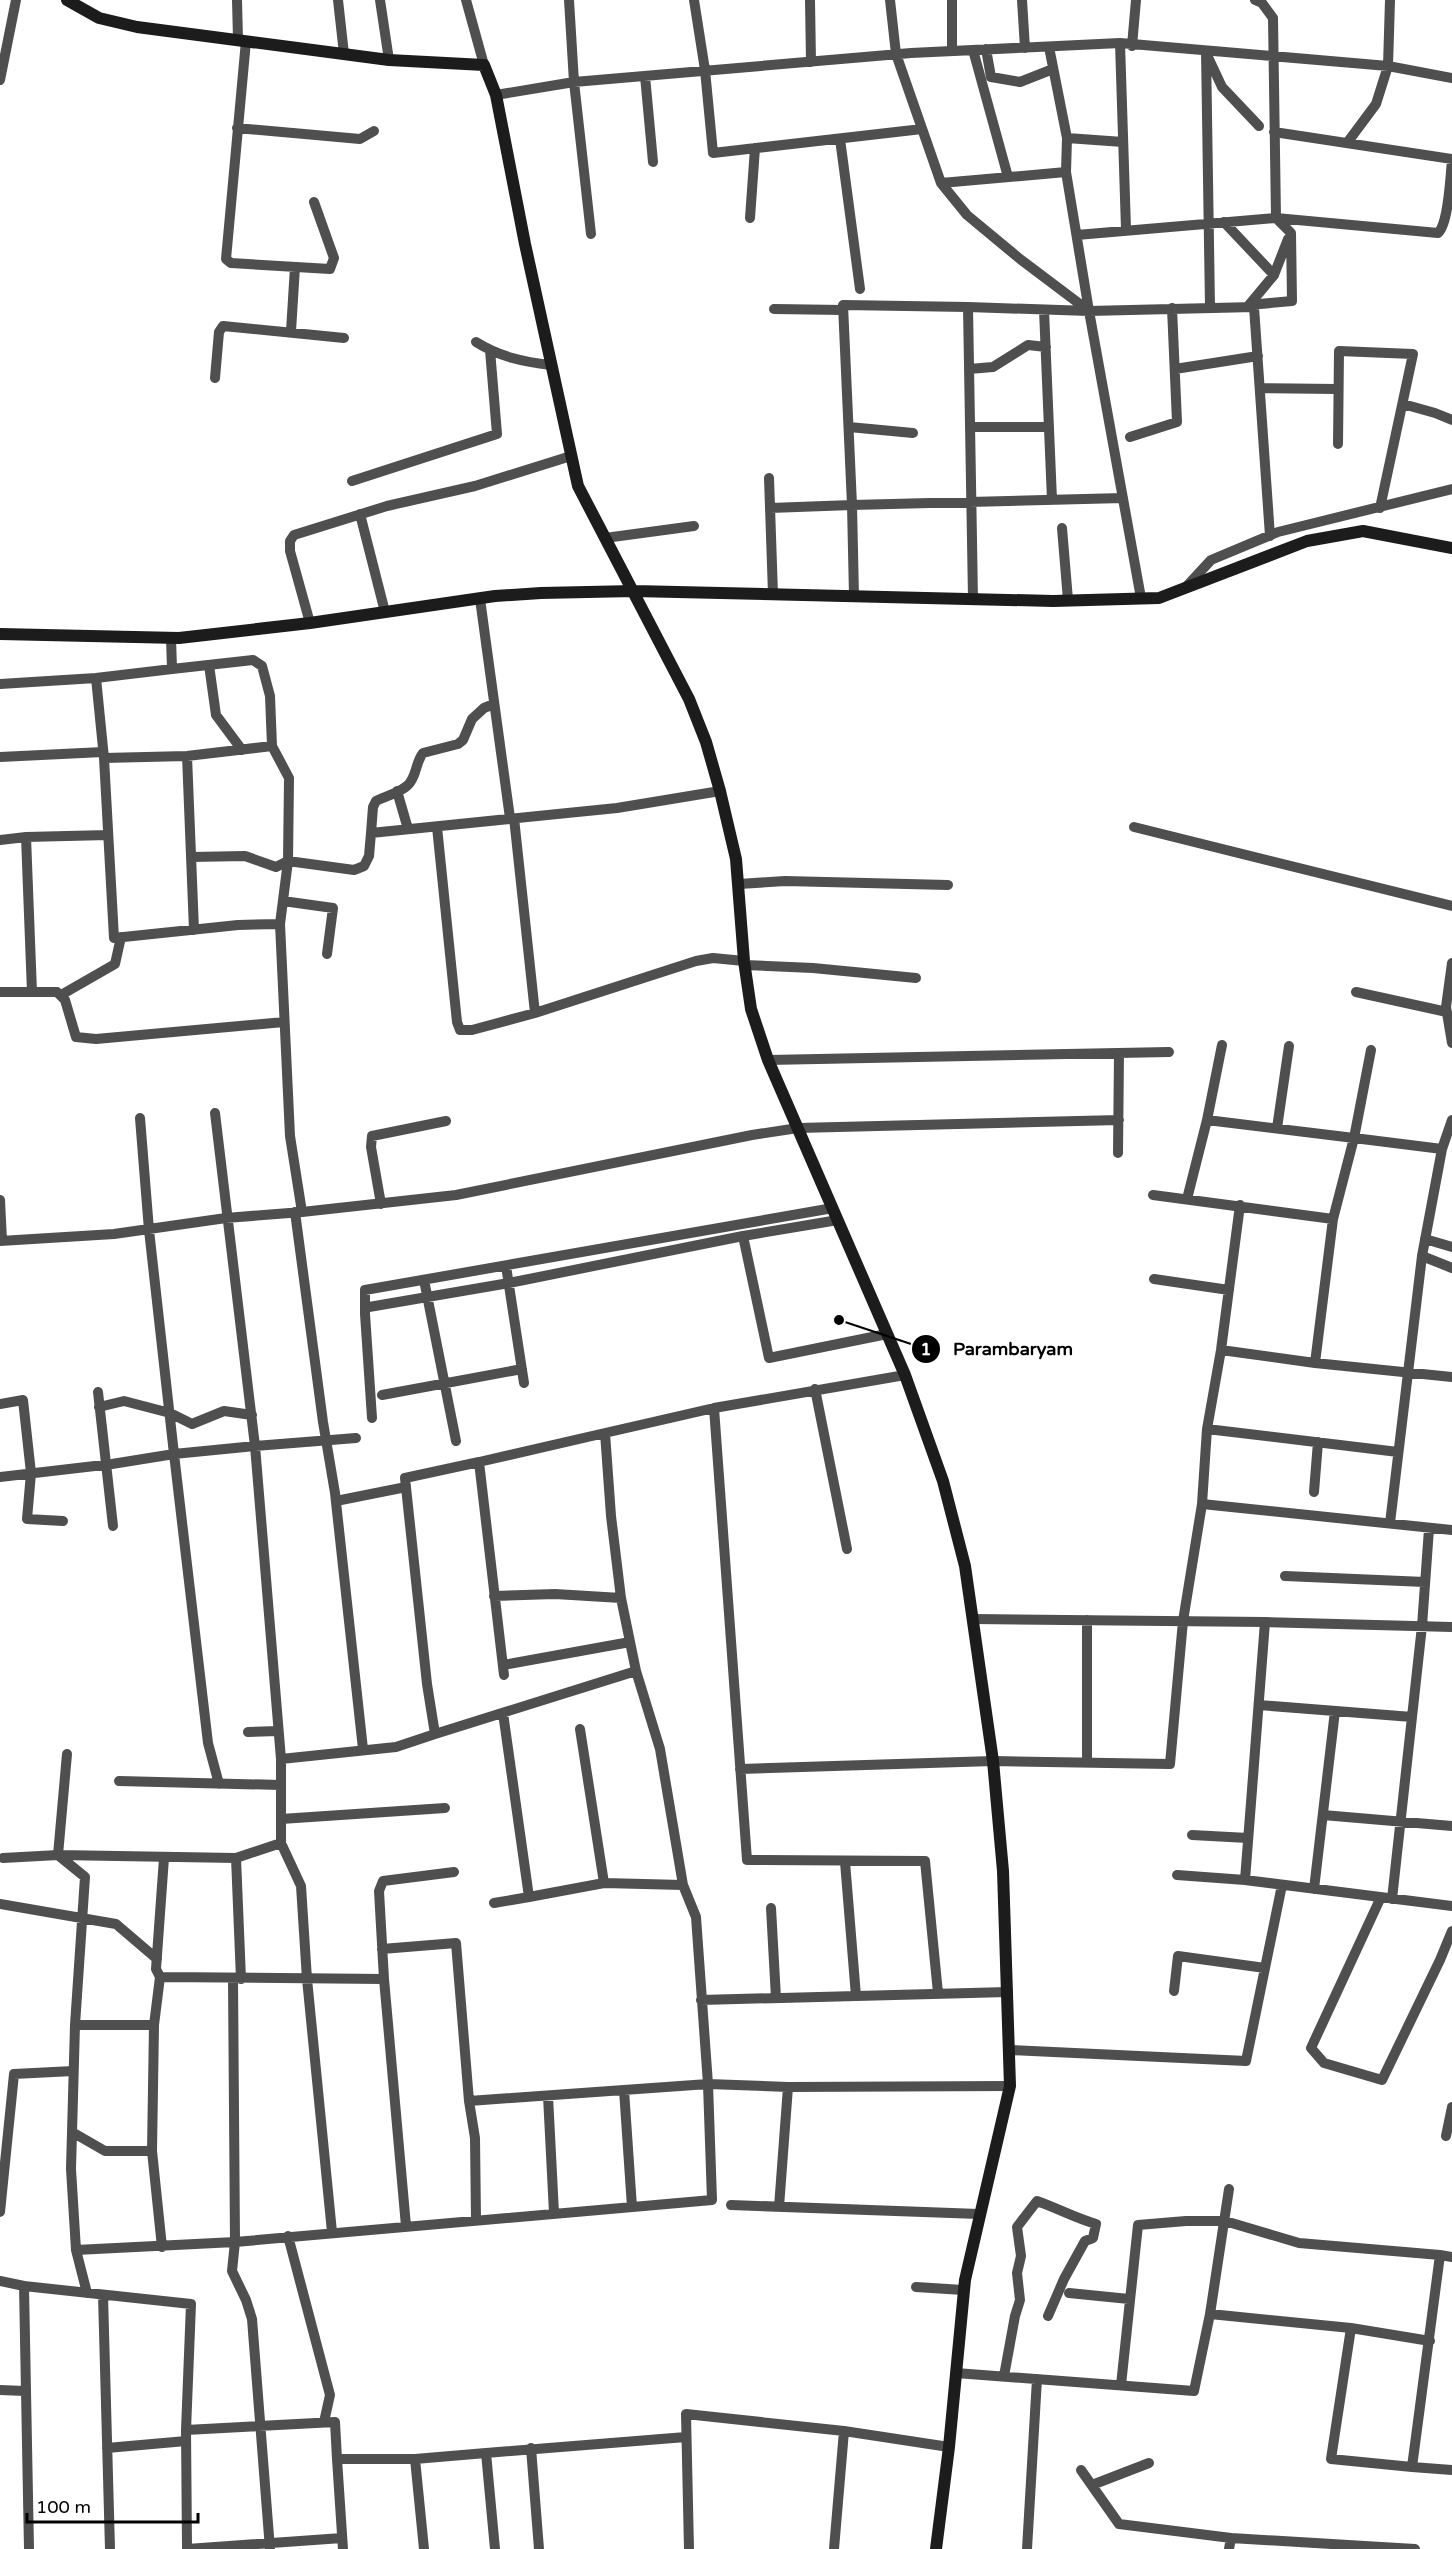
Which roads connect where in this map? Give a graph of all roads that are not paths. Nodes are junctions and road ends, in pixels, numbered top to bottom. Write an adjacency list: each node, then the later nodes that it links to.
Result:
1 (16, 0): 36 (street)
2 (67, 0): 16 (main road)
3 (237, 0): 16 (street)
4 (338, 0): 25 (street)
5 (380, 0): 28 (street)
6 (466, 0): 30 (street)
7 (569, 0): 37 (street)
8 (694, 0): 33 (street)
9 (810, 0): 29 (street)
10 (890, 0): 26 (street)
11 (952, 0): 23 (street)
12 (1022, 0): 20 (street)
13 (1136, 0): 19 (street)
14 (1256, 0): 27 (street)
15 (1390, 0): 31 (street)
16 (242, 40): 25 (main road); 40 (street)
17 (1120, 43): 18 (street); 19 (street); 46 (street)
18 (1049, 46): 20 (street); 32 (street)
19 (1132, 46): 24 (street)
20 (1025, 48): 22 (street)
21 (973, 50): 22 (street); 23 (street); 52 (street)
22 (986, 50): 32 (street)
23 (952, 51): 26 (street)
24 (1206, 51): 27 (street); 39 (street); 58 (street)
25 (344, 54): 28 (main road)
26 (896, 54): 29 (street); 41 (street)
27 (1273, 55): 31 (street); 43 (street)
28 (389, 60): 30 (main road)
29 (812, 62): 33 (street)
30 (484, 65): 38 (main road)
31 (1388, 66): 35 (street); 47 (street)
32 (1053, 69): 44 (street)
33 (705, 70): 34 (street); 48 (street)
34 (645, 76): 37 (street); 50 (street)
35 (1452, 78)
36 (0, 80)
37 (574, 82): 38 (street); 61 (street)
38 (496, 95): 80 (main road)
39 (1259, 126)
40 (237, 129): 42 (street); 63 (street)
41 (922, 129): 45 (street); 53 (street)
42 (374, 131)
43 (1274, 132): 47 (street); 56 (street)
44 (1067, 138): 46 (street); 51 (street)
45 (840, 139): 48 (street); 65 (street)
46 (1123, 142): 59 (street)
47 (1347, 143): 49 (street)
48 (754, 148): 55 (street)
49 (1452, 160): 56 (street)
50 (653, 162)
51 (1066, 172): 52 (street); 62 (street)
52 (1008, 177): 53 (street)
53 (941, 183): 73 (street)
54 (314, 202): 63 (street)
55 (750, 218)
56 (1276, 218): 57 (street); 60 (street)
57 (1224, 222): 58 (street); 64 (street)
58 (1209, 223): 59 (street); 67 (street)
59 (1126, 229): 62 (street)
60 (1291, 233): 64 (street); 66 (street)
61 (591, 234)
62 (1077, 235): 73 (street)
63 (295, 267): 74 (street)
64 (1274, 275): 66 (street)
65 (860, 289)
66 (1249, 305): 67 (street); 79 (street)
67 (1210, 307): 69 (street)
68 (968, 308): 71 (street); 72 (street); 81 (street)
69 (1172, 308): 73 (street); 82 (street)
70 (774, 309): 71 (street)
71 (843, 310): 88 (street)
72 (1044, 310): 73 (street); 77 (street)
73 (1089, 311): 98 (street)
74 (291, 331): 75 (street); 83 (street)
75 (344, 338)
76 (476, 342): 78 (street)
77 (1046, 347): 81 (street); 90 (street)
78 (490, 350): 80 (street); 96 (street)
79 (1258, 356): 82 (street); 84 (street)
80 (551, 365): 94 (main road)
81 (969, 369): 89 (street)
82 (1175, 369): 92 (street)
83 (215, 378)
84 (1260, 388): 85 (street); 107 (street)
85 (1337, 389): 86 (street); 93 (street)
86 (1402, 404): 87 (street); 103 (street)
87 (1452, 420)
88 (849, 427): 91 (street); 101 (street)
89 (970, 427): 90 (street); 100 (street)
90 (1049, 427): 99 (street)
91 (913, 433)
92 (1130, 437)
93 (1338, 444)
94 (571, 456): 104 (street); 108 (main road)
95 (769, 478): 102 (street)
96 (352, 481)
97 (1452, 489): 103 (street)
98 (1123, 498): 99 (street); 114 (street)
99 (1052, 500): 100 (street)
100 (971, 502): 101 (street); 116 (street)
101 (852, 505): 102 (street); 113 (street)
102 (770, 508): 112 (street)
103 (1380, 508): 107 (street)
104 (360, 514): 118 (street); 119 (street)
105 (694, 526): 108 (street)
106 (1062, 528): 117 (street)
107 (1270, 536): 110 (street)
108 (605, 538): 111 (main road)
109 (1452, 548): 110 (main road)
110 (1187, 587): 114 (main road)
111 (634, 591): 112 (main road); 115 (main road); 133 (main road)
112 (773, 594): 113 (main road)
113 (855, 596): 116 (main road)
114 (1141, 598): 117 (main road)
115 (480, 599): 118 (main road); 126 (street)
116 (973, 599): 117 (main road)
117 (1068, 600)
118 (385, 612): 119 (main road)
119 (310, 623): 121 (main road)
120 (0, 634): 121 (main road)
121 (171, 638): 123 (street)
122 (209, 665): 123 (street); 127 (street); 128 (street)
123 (172, 669): 124 (street)
124 (96, 678): 125 (street); 129 (street)
125 (0, 684)
126 (494, 704): 132 (street); 134 (street)
127 (272, 746): 128 (street); 143 (street)
128 (242, 750): 130 (street)
129 (104, 755): 130 (street); 131 (street); 139 (street)
130 (187, 756): 142 (street)
131 (0, 757)
132 (397, 791): 137 (street); 138 (street)
133 (720, 791): 134 (street); 144 (main road)
134 (512, 818): 135 (street); 160 (street)
135 (437, 827): 137 (street); 160 (street)
136 (1134, 827): 147 (street)
137 (408, 829): 138 (street)
138 (371, 832): 143 (street)
139 (108, 835): 140 (street); 150 (street)
140 (26, 837): 141 (street); 156 (street)
141 (0, 840)
142 (191, 857): 143 (street); 149 (street)
143 (288, 861): 146 (street)
144 (739, 884): 145 (street); 152 (main road)
145 (948, 885)
146 (283, 901): 148 (street); 151 (street)
147 (1452, 906)
148 (280, 924): 149 (street); 161 (street)
149 (194, 930): 150 (street)
150 (121, 937): 158 (street)
151 (327, 954)
152 (744, 963): 154 (street); 160 (street); 168 (main road)
153 (1452, 963): 159 (street)
154 (916, 978)
155 (0, 992): 156 (street)
156 (32, 992): 158 (street)
157 (1356, 992): 159 (street)
158 (61, 995): 161 (street)
159 (1447, 1012): 162 (street)
160 (535, 1013)
161 (284, 1023): 185 (street)
162 (1452, 1043)
163 (1222, 1045): 172 (street)
164 (1289, 1046): 176 (street)
165 (1371, 1050): 177 (street)
166 (1169, 1052): 167 (street)
167 (1119, 1053): 168 (street); 171 (street)
168 (768, 1060): 175 (main road)
169 (215, 1113): 187 (street)
170 (140, 1118): 189 (street)
171 (1119, 1120): 175 (street); 179 (street)
172 (1207, 1120): 176 (street); 181 (street)
173 (1452, 1120): 178 (street)
174 (446, 1121): 183 (street)
175 (798, 1128): 183 (street); 186 (main road)
176 (1277, 1128): 177 (street)
177 (1354, 1138): 178 (street); 188 (street)
178 (1442, 1149): 191 (street)
179 (1118, 1153)
180 (1153, 1195): 181 (street)
181 (1186, 1199): 184 (street)
182 (0, 1200): 192 (street)
183 (381, 1204): 185 (street)
184 (1240, 1205): 188 (street); 200 (street)
185 (299, 1212): 187 (street); 224 (street)
186 (835, 1214): 190 (street); 195 (street); 203 (main road)
187 (226, 1218): 189 (street); 219 (street)
188 (1333, 1219): 205 (street)
189 (149, 1230): 192 (street); 218 (street)
190 (743, 1236): 199 (street); 203 (street)
191 (1425, 1239): 193 (street); 194 (street)
192 (1, 1241)
193 (1452, 1247)
194 (1422, 1256): 196 (street); 207 (street)
195 (506, 1266): 198 (street); 199 (street)
196 (1452, 1268)
197 (1154, 1279): 200 (street)
198 (424, 1280): 201 (street); 220 (street)
199 (509, 1283): 201 (street); 206 (street)
200 (1229, 1290): 204 (street)
201 (427, 1297): 202 (street); 210 (street)
202 (369, 1307)
203 (887, 1334): 208 (main road)
204 (1221, 1350): 205 (street); 221 (street)
205 (1315, 1363): 207 (street)
206 (522, 1369): 210 (street); 211 (street)
207 (1407, 1374): 209 (street); 228 (street)
208 (905, 1375): 212 (street); 248 (main road)
209 (1452, 1377)
210 (445, 1383): 214 (street); 225 (street)
211 (524, 1383)
212 (815, 1389): 217 (street); 243 (street)
213 (98, 1392): 216 (street)
214 (382, 1395)
215 (0, 1404): 232 (street)
216 (99, 1407): 218 (street); 231 (street)
217 (714, 1408): 222 (street); 269 (street)
218 (170, 1413): 219 (street); 229 (street)
219 (252, 1415): 227 (street)
220 (372, 1418)
221 (1207, 1429): 226 (street); 237 (street)
222 (605, 1434): 230 (street); 247 (street)
223 (357, 1438): 224 (street)
224 (327, 1440): 227 (street); 236 (street)
225 (456, 1441)
226 (1318, 1442): 228 (street); 235 (street)
227 (255, 1446): 229 (street); 261 (street)
228 (1398, 1452): 239 (street)
229 (174, 1454): 231 (street); 271 (street)
230 (479, 1462): 234 (street); 246 (street)
231 (106, 1465): 232 (street); 240 (street)
232 (31, 1473): 233 (street); 238 (street)
233 (0, 1477)
234 (406, 1486): 236 (street); 263 (street)
235 (1314, 1492)
236 (336, 1501): 264 (street)
237 (1202, 1504): 239 (street); 250 (street)
238 (63, 1521)
239 (1390, 1523): 241 (street)
240 (113, 1526)
241 (1429, 1529): 242 (street); 245 (street)
242 (1452, 1530)
243 (847, 1549)
244 (1285, 1576): 245 (street)
245 (1425, 1582): 252 (street)
246 (494, 1596): 247 (street); 254 (street)
247 (621, 1598): 254 (street)
248 (973, 1619): 249 (street); 267 (main road)
249 (1087, 1620): 250 (street); 268 (street)
250 (1183, 1621): 251 (street); 268 (street)
251 (1265, 1622): 252 (street); 256 (street)
252 (1422, 1626): 253 (street); 259 (street)
253 (1452, 1627)
254 (630, 1642): 255 (street)
255 (636, 1671): 258 (street); 290 (street)
256 (1259, 1705): 257 (street); 279 (street)
257 (1335, 1712): 259 (street); 274 (street)
258 (503, 1713): 263 (street); 293 (street)
259 (1412, 1718): 276 (street)
260 (580, 1729): 289 (street)
261 (278, 1731): 262 (street); 266 (street)
262 (248, 1732)
263 (435, 1734): 264 (street)
264 (363, 1749): 266 (street)
265 (67, 1754): 281 (street)
266 (281, 1759): 272 (street)
267 (993, 1761): 268 (street); 269 (street); 311 (main road)
268 (1088, 1763)
269 (740, 1769): 285 (street)
270 (119, 1781): 271 (street)
271 (219, 1784): 272 (street)
272 (281, 1785): 275 (street)
273 (445, 1808): 275 (street)
274 (1323, 1815): 276 (street); 292 (street)
275 (281, 1819): 280 (street)
276 (1400, 1821): 277 (street); 294 (street)
277 (1452, 1826)
278 (1192, 1835): 279 (street)
279 (1248, 1838): 288 (street)
280 (281, 1843): 284 (street); 308 (street)
281 (58, 1855): 282 (street); 283 (street); 299 (street)
282 (3, 1858)
283 (164, 1858): 284 (street); 302 (street)
284 (236, 1858): 307 (street)
285 (845, 1862): 312 (street); 313 (street)
286 (454, 1872): 301 (street)
287 (1177, 1875): 288 (street)
288 (1245, 1880): 291 (street)
289 (604, 1883): 290 (street); 293 (street)
290 (683, 1885): 315 (street)
291 (1282, 1885): 292 (street); 305 (street)
292 (1314, 1889): 294 (street)
293 (529, 1897): 295 (street)
294 (1386, 1898): 297 (street); 303 (street)
295 (494, 1903)
296 (0, 1904): 299 (street)
297 (1452, 1906)
298 (771, 1908): 314 (street)
299 (82, 1917): 302 (street); 316 (street)
300 (1452, 1931): 303 (street)
301 (382, 1949): 309 (street); 325 (street)
302 (157, 1959): 306 (street)
303 (1440, 1960): 304 (street)
304 (1452, 1966)
305 (1265, 1968): 310 (street); 318 (street)
306 (160, 1977): 307 (street); 317 (street)
307 (237, 1979): 308 (street); 343 (street)
308 (307, 1979): 309 (street); 341 (street)
309 (384, 1979): 340 (street)
310 (1174, 1991)
311 (1008, 1992): 312 (street); 318 (main road)
312 (938, 1994): 313 (street)
313 (856, 1996): 314 (street)
314 (776, 1998): 315 (street)
315 (701, 2000): 320 (street)
316 (75, 2025): 317 (street); 319 (street)
317 (154, 2025): 330 (street)
318 (1010, 2049): 321 (main road)
319 (73, 2072): 327 (street); 329 (street)
320 (708, 2084): 322 (street); 323 (street); 333 (street)
321 (1010, 2086): 322 (street); 337 (main road)
322 (788, 2087): 334 (street)
323 (624, 2090): 324 (street); 333 (street)
324 (548, 2096): 325 (street); 336 (street)
325 (469, 2102): 338 (street)
326 (1452, 2107): 328 (street)
327 (72, 2132): 330 (street); 345 (street)
328 (1446, 2136)
329 (4, 2138): 335 (street)
330 (152, 2151): 344 (street)
331 (1229, 2189): 339 (street)
332 (730, 2205): 334 (street)
333 (632, 2207): 336 (street)
334 (778, 2207): 337 (street)
335 (0, 2212)
336 (555, 2213): 338 (street)
337 (979, 2214): 351 (main road)
338 (476, 2220): 340 (street)
339 (1225, 2222): 346 (street); 355 (street); 356 (street)
340 (406, 2226): 341 (street)
341 (332, 2232): 342 (street)
342 (288, 2236): 343 (street); 366 (street)
343 (235, 2242): 344 (street); 367 (street)
344 (162, 2247): 345 (street)
345 (76, 2250): 352 (street)
346 (1440, 2255): 347 (street); 359 (street)
347 (1452, 2257)
348 (0, 2281): 349 (street)
349 (24, 2286): 352 (street); 365 (street)
350 (916, 2287): 351 (street)
351 (963, 2290): 360 (main road)
352 (87, 2293): 354 (street)
353 (1069, 2293): 355 (street)
354 (103, 2295): 369 (street); 372 (street)
355 (1130, 2300): 363 (street)
356 (1210, 2313): 358 (street); 363 (street)
357 (1048, 2316): 361 (street)
358 (1351, 2328): 359 (street); 378 (street)
359 (1430, 2341): 378 (street)
360 (956, 2373): 361 (street); 371 (main road)
361 (1004, 2376): 362 (street)
362 (1037, 2379): 363 (street); 395 (street)
363 (1121, 2385)
364 (0, 2390): 365 (street)
365 (25, 2391): 386 (street)
366 (324, 2422): 367 (street); 375 (street)
367 (261, 2424): 369 (street); 384 (street)
368 (844, 2431): 370 (street); 371 (street); 393 (street)
369 (186, 2435): 372 (street); 388 (street)
370 (686, 2437): 373 (street); 392 (street)
371 (949, 2447): 394 (main road)
372 (107, 2448): 387 (street)
373 (531, 2448): 374 (street); 391 (street)
374 (486, 2453): 376 (street); 390 (street)
375 (337, 2459): 376 (street); 383 (street)
376 (415, 2459): 389 (street)
377 (1149, 2463): 381 (street)
378 (1413, 2467): 380 (street)
379 (1081, 2470): 381 (street)
380 (1452, 2470)
381 (1092, 2485): 382 (street)
382 (1230, 2543): 385 (street)
383 (342, 2544): 384 (street)
384 (270, 2546): 388 (street)
385 (1350, 2547): 396 (street)
386 (28, 2549)
387 (110, 2549)
388 (187, 2549)
389 (424, 2549)
390 (495, 2549)
391 (539, 2549)
392 (689, 2549)
393 (834, 2549)
394 (936, 2549)
395 (1027, 2549)
396 (1407, 2549): 397 (street)
397 (1415, 2549)

